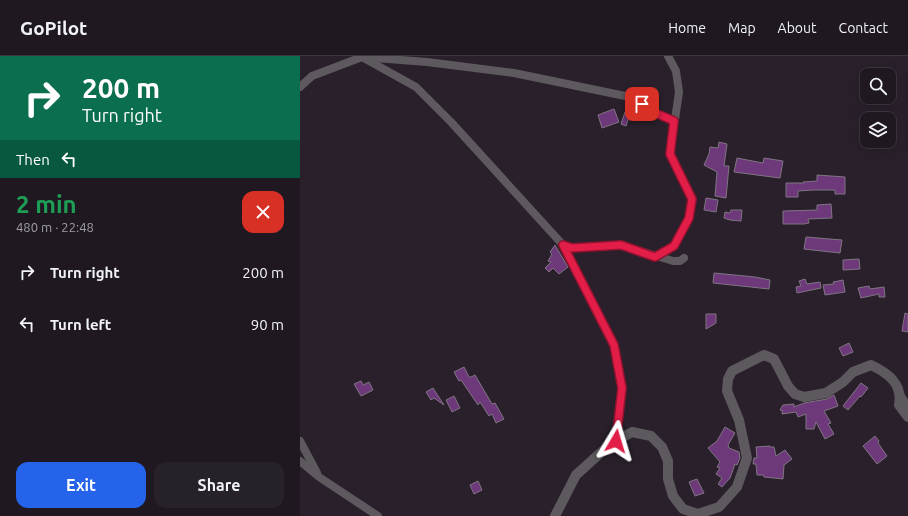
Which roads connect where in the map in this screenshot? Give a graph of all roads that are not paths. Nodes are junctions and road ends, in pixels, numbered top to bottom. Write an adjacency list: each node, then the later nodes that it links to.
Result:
1 (668, 56): 4 (street)
2 (362, 57): 3 (street); 4 (street); 5 (street)
3 (300, 87)
4 (674, 121): 6 (street)
5 (563, 245): 6 (street); 12 (street)
6 (655, 257): 7 (street)
7 (684, 258)
8 (901, 396): 9 (street); 10 (street); 12 (street)
9 (908, 407)
10 (908, 417)
11 (300, 441): 14 (street)
12 (616, 441): 16 (street)
13 (300, 461): 14 (street)
14 (319, 477): 15 (street)
15 (378, 516)
16 (555, 516)

